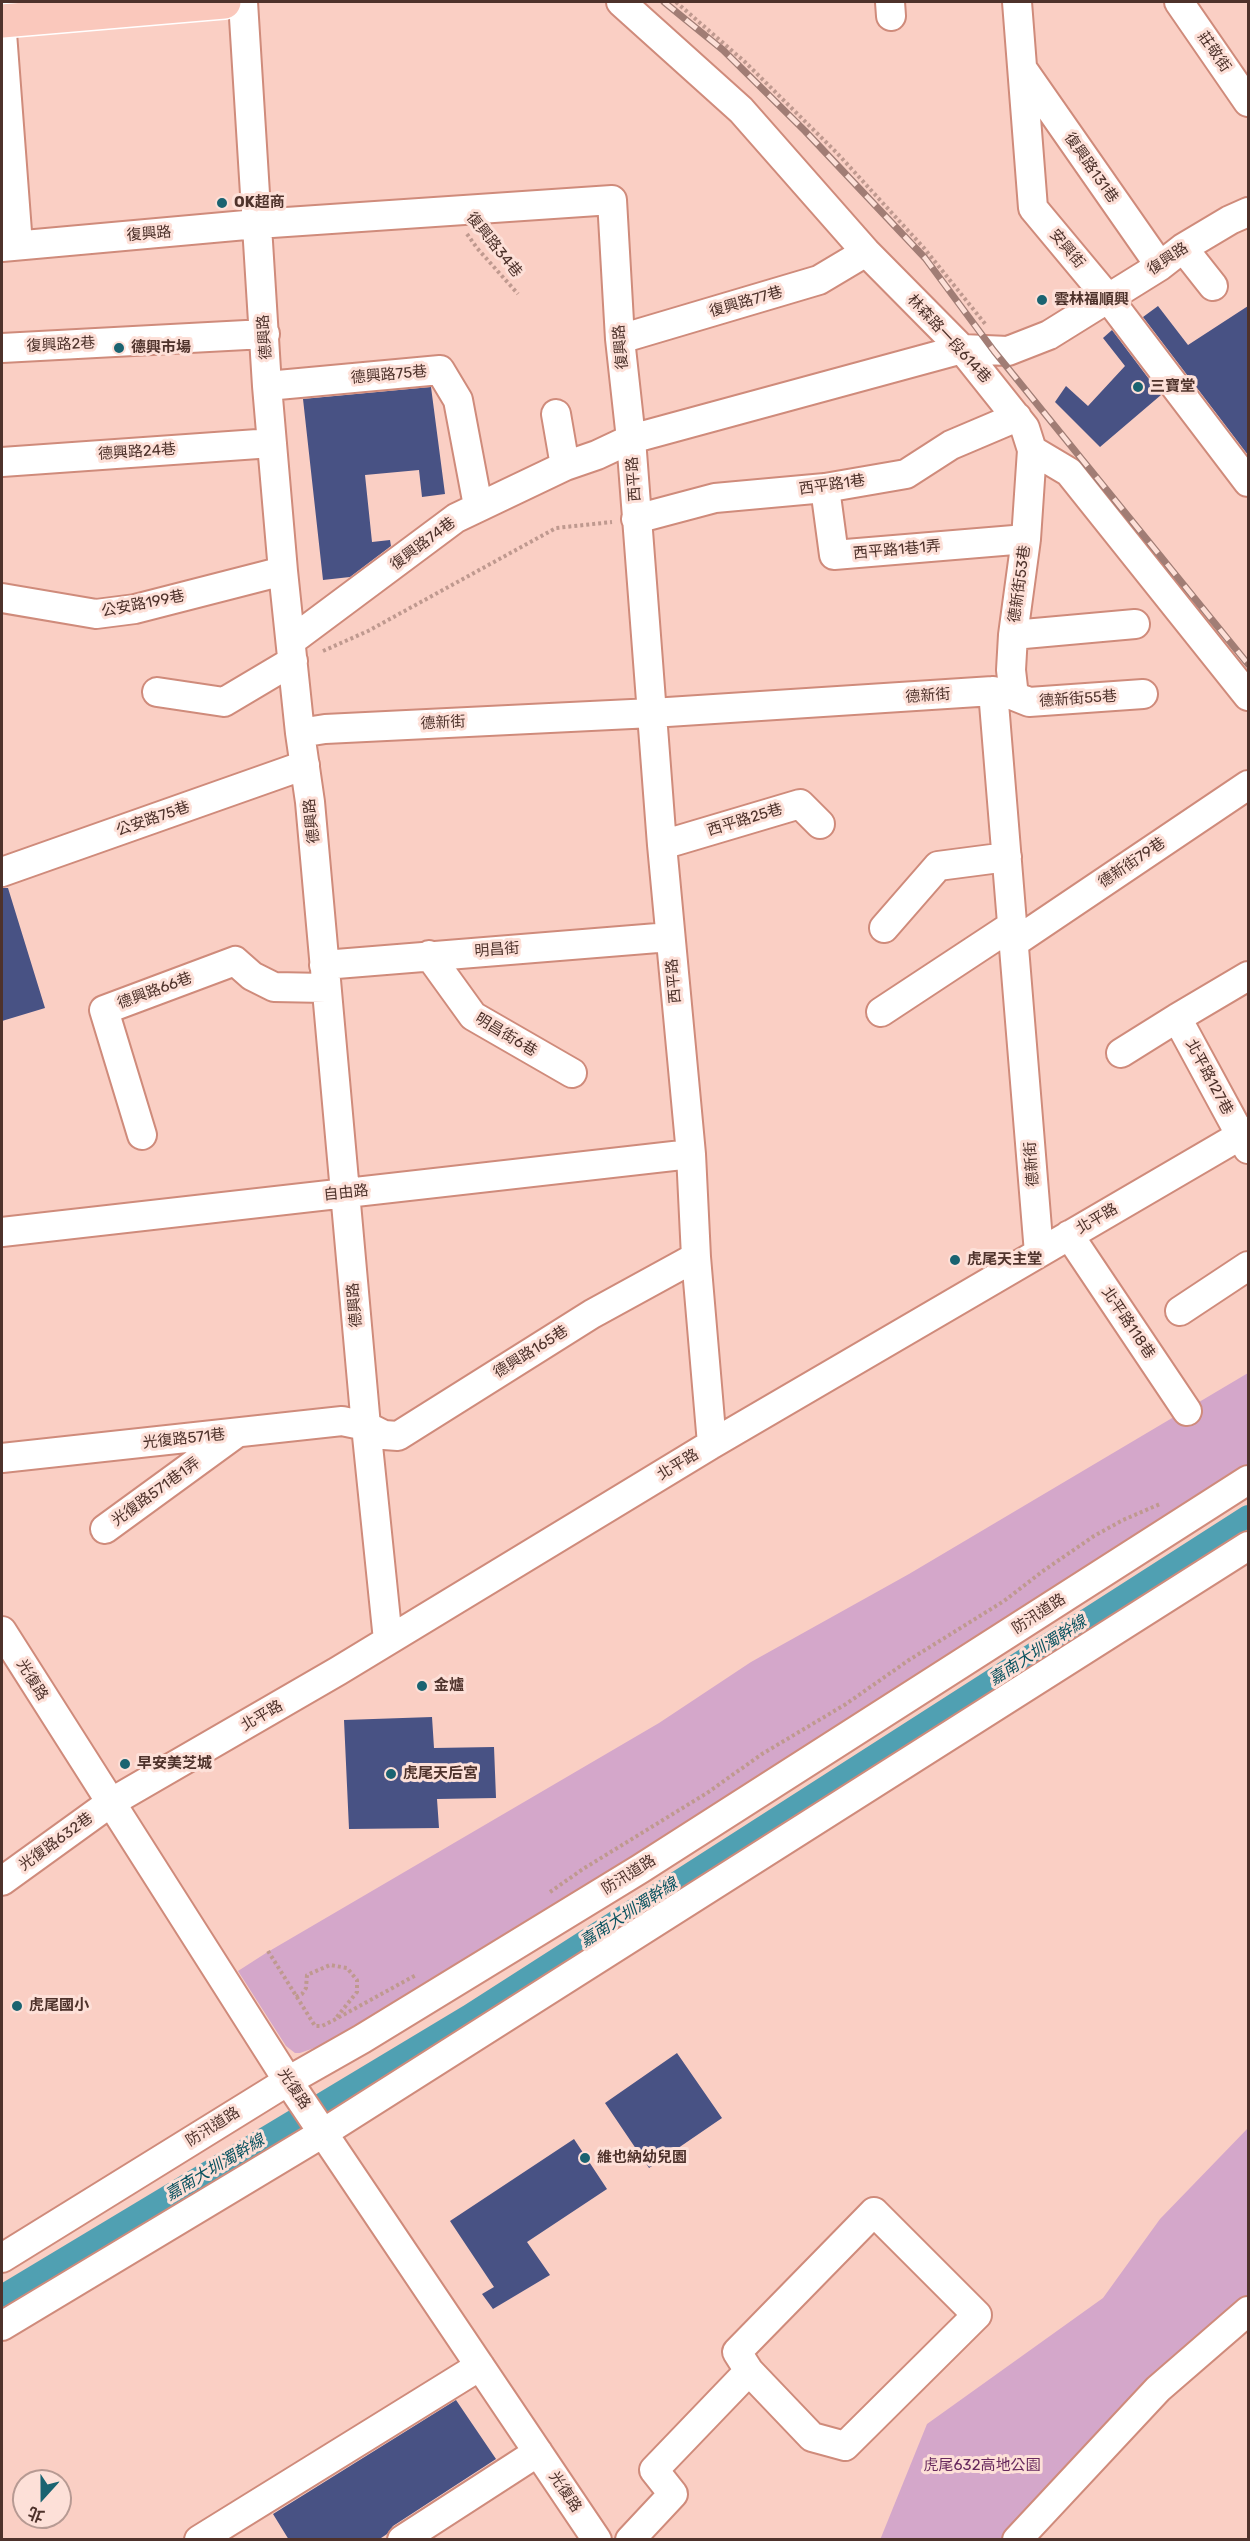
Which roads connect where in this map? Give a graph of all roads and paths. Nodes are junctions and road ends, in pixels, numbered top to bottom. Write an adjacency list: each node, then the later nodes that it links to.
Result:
1 (224, 2): 7 (main road)
2 (243, 2): 13 (street, 德興路)
3 (621, 2): 16 (street, 林森路一段614巷)
4 (676, 2): 25 (path)
5 (1017, 2): 9 (street, 安興街)
6 (1179, 2): 10 (street, 莊敬街)
7 (2, 21)
8 (2, 33): 14 (street)
9 (1023, 70): 17 (street, 復興路131巷); 20 (street, 安興街)
10 (1248, 102)
11 (452, 211): 13 (street, 復興路); 19 (path, 復興路34巷); 22 (street, 復興路)
12 (1248, 212): 15 (street, 復興路)
13 (256, 224): 14 (street, 復興路); 21 (street, 德興路)
14 (10, 246)
15 (1183, 248): 17 (street, 復興路); 18 (street)
16 (866, 252): 22 (street, 復興路77巷); 24 (street, 林森路一段614巷)
17 (1160, 266): 20 (street, 復興路)
18 (1213, 286)
19 (518, 294)
20 (1108, 298): 25 (street, 復興路); 34 (street, 安興街)
21 (265, 334): 23 (street, 復興路2巷); 26 (street, 德興路)
22 (620, 339): 29 (street, 復興路)
23 (2, 348)
24 (962, 349): 25 (street, 復興路); 28 (street, 林森路一段614巷); 29 (street, 復興路)
25 (1008, 351)
26 (267, 386): 30 (street, 德興路); 36 (street, 德興路75巷)
27 (556, 414): 33 (street)
28 (1017, 417): 31 (street, 林森路一段614巷); 35 (street, 西平路1巷)
29 (631, 438): 33 (street, 復興路74巷); 37 (street, 西平路)
30 (272, 443): 32 (street, 德興路24巷); 39 (street, 德興路)
31 (1032, 450): 38 (street, 德新街53巷); 47 (street)
32 (2, 462)
33 (565, 466): 36 (street, 復興路74巷)
34 (1248, 482)
35 (825, 488): 37 (street, 西平路1巷); 38 (street, 西平路1巷1弄)
36 (478, 506): 43 (street, 復興路74巷)
37 (636, 519): 43 (path, 西平路); 48 (street, 西平路)
38 (1026, 539): 42 (street, 德新街53巷)
39 (283, 571): 40 (street, 公安路199巷); 43 (street, 德興路)
40 (2, 598)
41 (1135, 624): 42 (street)
42 (1013, 635): 45 (street, 德新街53巷)
43 (292, 651): 44 (street, 復興路74巷); 49 (street, 德興路)
44 (157, 692)
45 (1004, 693): 46 (street, 德新街55巷); 48 (street, 德新街); 54 (street, 德新街)
46 (1143, 694)
47 (1248, 696)
48 (652, 713): 49 (street, 德新街); 53 (street, 西平路)
49 (300, 733): 50 (street, 德興路)
50 (305, 765): 55 (street, 公安路75巷); 61 (street, 德興路)
51 (1248, 784): 57 (street, 德新街79巷)
52 (820, 824): 53 (street, 西平路25巷)
53 (662, 845): 58 (street, 西平路)
54 (1007, 856): 56 (street); 57 (street, 德新街)
55 (2, 872)
56 (885, 928)
57 (1014, 933): 62 (street, 德新街79巷); 72 (street, 德新街)
58 (670, 937): 59 (street, 明昌街); 68 (street, 西平路)
59 (429, 956): 61 (street, 明昌街); 65 (street, 明昌街6巷)
60 (1248, 976): 63 (street)
61 (325, 977): 66 (street, 德興路66巷); 69 (street, 德興路)
62 (881, 1012)
63 (1177, 1018): 64 (street); 67 (street, 北平路127巷)
64 (1121, 1053)
65 (572, 1073)
66 (142, 1135)
67 (1246, 1139): 71 (street, 北平路)
68 (691, 1155): 69 (street, 自由路); 73 (street, 西平路)
69 (345, 1193): 70 (street, 自由路); 77 (street, 德興路)
70 (2, 1232)
71 (1069, 1235): 72 (street, 北平路); 76 (street, 北平路118巷)
72 (1039, 1253): 79 (street, 北平路)
73 (696, 1257): 77 (street, 德興路165巷); 79 (street, 西平路)
74 (1248, 1266): 75 (street)
75 (1180, 1311)
76 (1187, 1410)
77 (366, 1426): 78 (street, 光復路571巷); 86 (street, 德興路)
78 (236, 1433): 80 (street, 光復路571巷); 83 (street, 光復路571巷1弄)
79 (712, 1444): 86 (street, 北平路)
80 (2, 1458)
81 (1248, 1480): 94 (street, 防汛道路)
82 (1167, 1501): 89 (path)
83 (105, 1529)
84 (1248, 1545): 95 (street)
85 (2, 1631): 87 (street, 光復路)
86 (388, 1640): 87 (street, 北平路)
87 (110, 1803): 88 (street, 光復路632巷); 94 (street, 光復路)
88 (2, 1881)
89 (547, 1894)
90 (268, 1951): 92 (path)
91 (420, 1973): 93 (path)
92 (296, 1997): 93 (path); 93 (path)
93 (334, 2020)
94 (292, 2087): 95 (street, 光復路); 96 (street, 防汛道路)
95 (319, 2127): 98 (street); 99 (street, 光復路)
96 (2, 2258)
97 (1248, 2311): 106 (street)
98 (2, 2326)
99 (480, 2366): 101 (street, 光復路); 102 (street)
100 (749, 2371): 100 (street); 105 (street)
101 (538, 2452): 103 (street); 104 (street, 光復路)
102 (199, 2540)
103 (402, 2540)
104 (597, 2540)
105 (630, 2540)
106 (1017, 2540)

